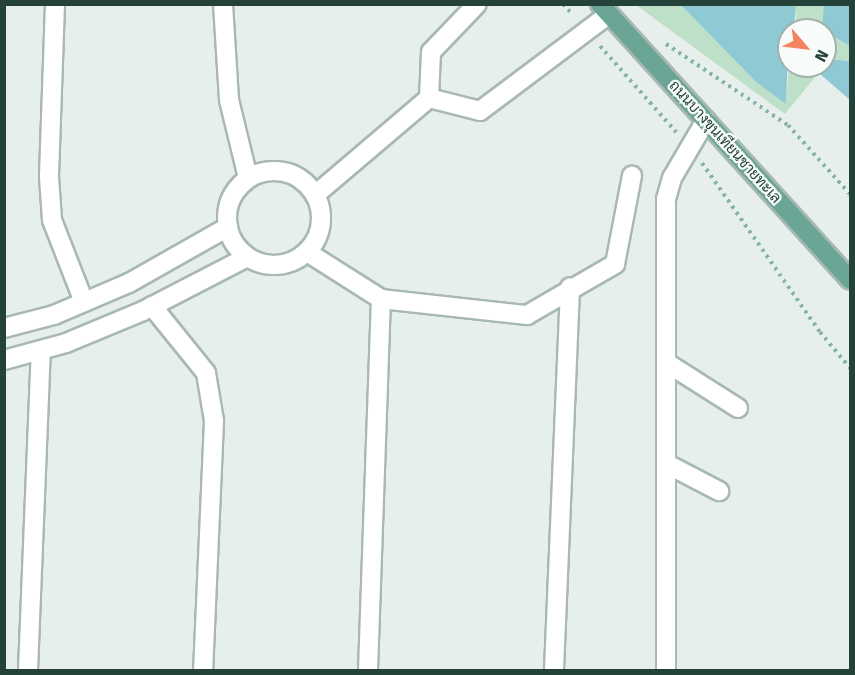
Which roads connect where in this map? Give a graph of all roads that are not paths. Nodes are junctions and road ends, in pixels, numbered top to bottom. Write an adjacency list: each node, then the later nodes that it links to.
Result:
1 (55, 4): 16 (street)
2 (223, 4): 8 (street)
3 (477, 4): 5 (street)
4 (604, 9): 5 (street); 6 (main road, ถนนบางขุนเทียนชายทะเล)
5 (429, 98): 9 (street)
6 (706, 120): 13 (main road, ถนนบางขุนเทียนชายทะเล); 21 (street)
7 (632, 176): 14 (street)
8 (248, 178): 9 (street); 10 (street)
9 (315, 195): 11 (street)
10 (228, 227): 12 (street); 16 (street)
11 (307, 252): 12 (street); 15 (street)
12 (247, 257): 17 (street)
13 (847, 276)
14 (570, 287): 15 (street); 28 (street)
15 (381, 299): 27 (street)
16 (84, 302): 18 (street)
17 (152, 306): 19 (street); 26 (street)
18 (4, 328)
19 (41, 350): 20 (street); 25 (street)
20 (4, 360)
21 (667, 363): 22 (street); 23 (street)
22 (738, 408)
23 (667, 464): 24 (street); 29 (street)
24 (719, 491)
25 (28, 670)
26 (203, 670)
27 (368, 670)
28 (554, 670)
29 (666, 670)

